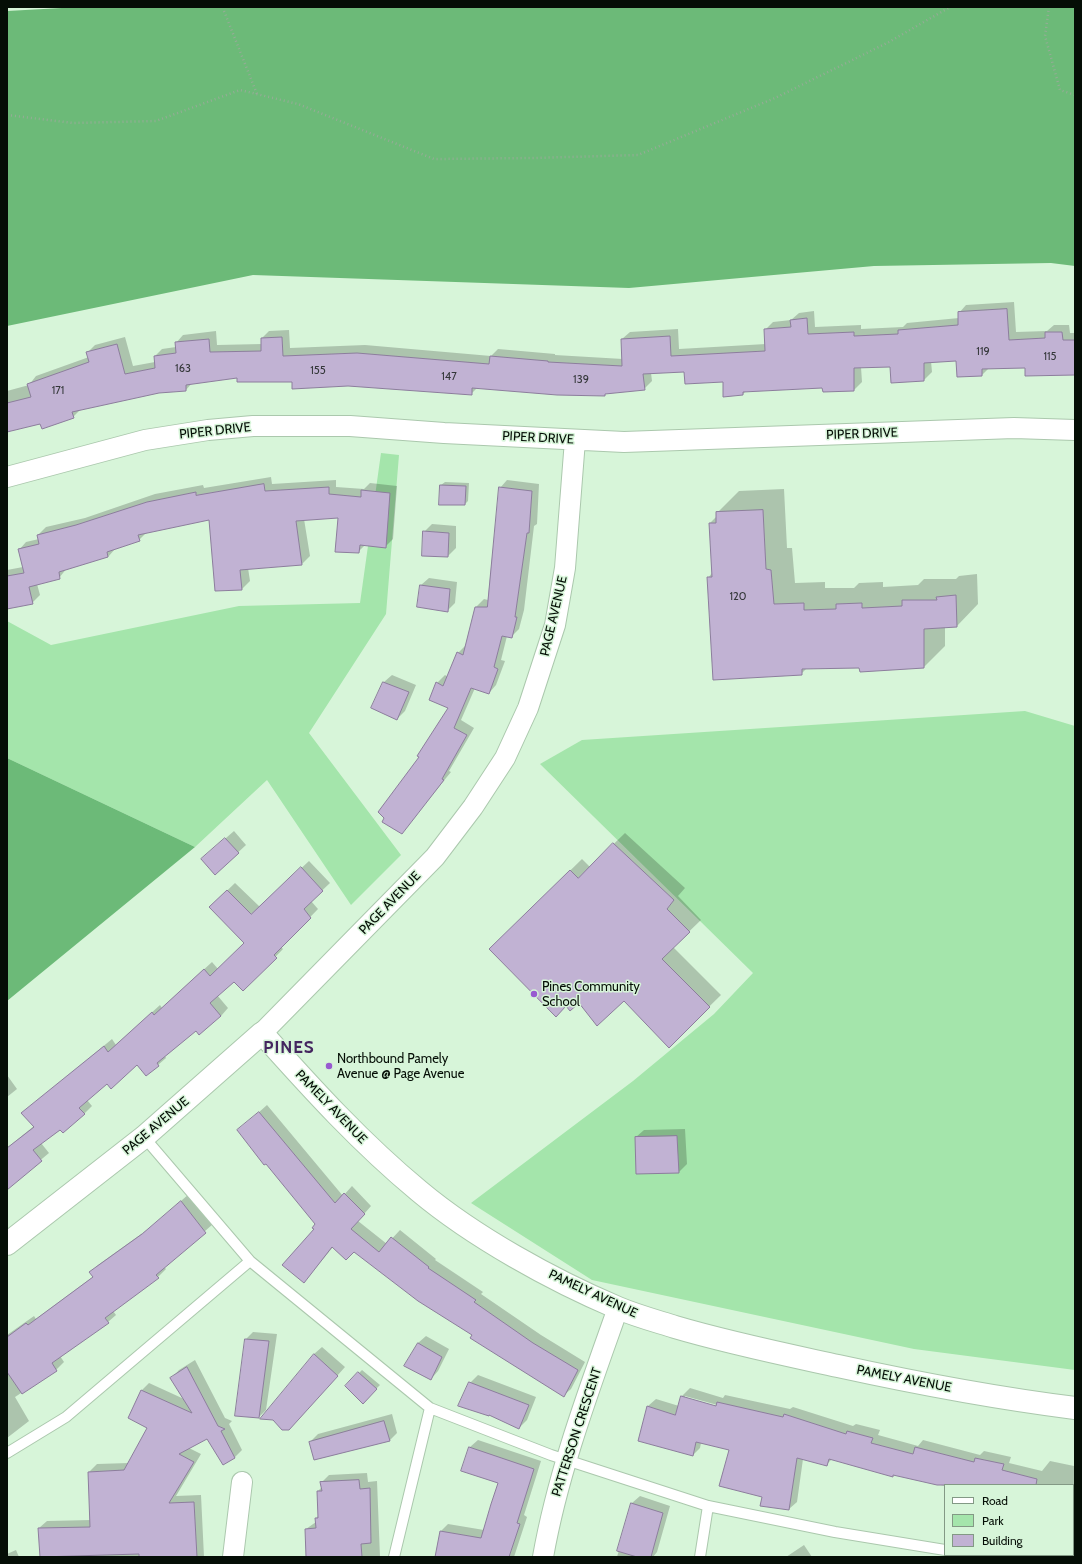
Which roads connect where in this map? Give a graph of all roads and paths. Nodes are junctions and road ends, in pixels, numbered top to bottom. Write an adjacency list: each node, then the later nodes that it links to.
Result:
1 (224, 7): 4 (path)
2 (950, 7): 4 (path)
3 (1048, 7): 5 (path)
4 (257, 94): 6 (path)
5 (1075, 95)
6 (7, 115)
7 (1075, 430): 8 (street, PIPER DRIVE)
8 (575, 440): 9 (street, PIPER DRIVE); 10 (street, PAGE AVENUE)
9 (7, 477)
10 (262, 1033): 11 (street, PAGE AVENUE); 14 (street, PAMELY AVENUE)
11 (144, 1138): 12 (street, PAGE AVENUE); 13 (lane)
12 (7, 1244)
13 (250, 1261): 15 (lane); 17 (lane)
14 (618, 1308): 16 (street, PAMELY AVENUE); 18 (street, PATTERSON CRESCENT)
15 (430, 1408): 18 (lane); 23 (lane)
16 (1075, 1408)
17 (7, 1453)
18 (567, 1460): 20 (lane); 24 (street, PATTERSON CRESCENT)
19 (242, 1482): 22 (street)
20 (708, 1506): 21 (lane); 25 (lane)
21 (944, 1550)
22 (233, 1557)
23 (394, 1557)
24 (543, 1557)
25 (700, 1557)

